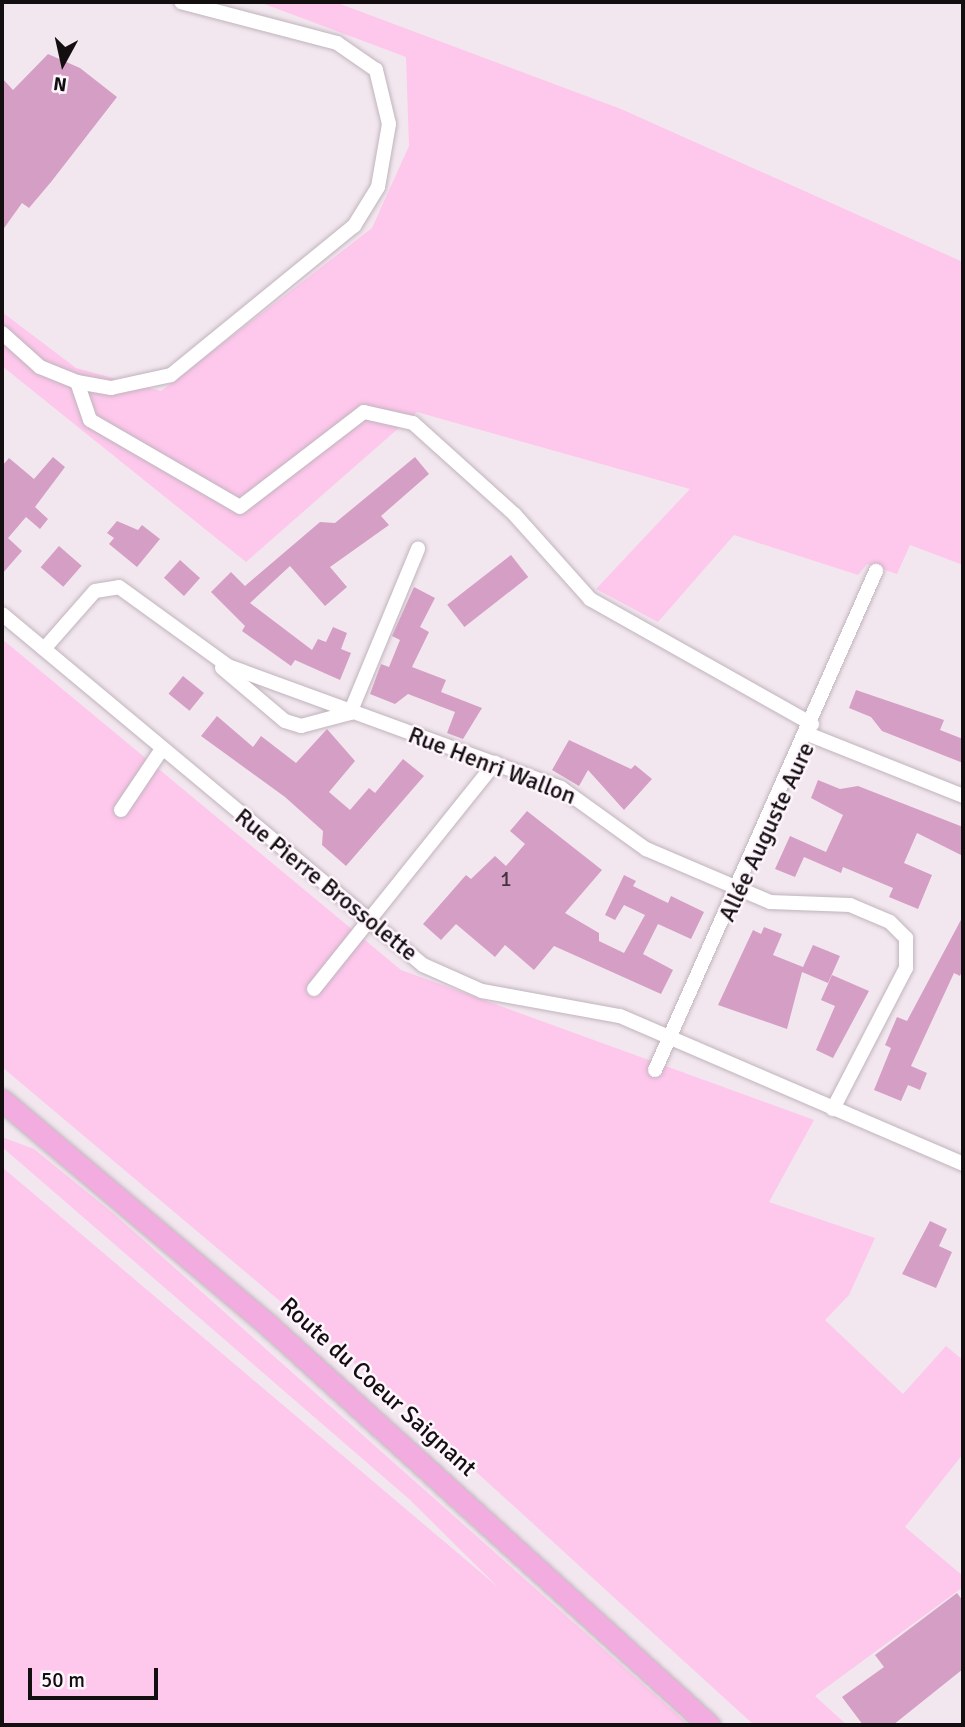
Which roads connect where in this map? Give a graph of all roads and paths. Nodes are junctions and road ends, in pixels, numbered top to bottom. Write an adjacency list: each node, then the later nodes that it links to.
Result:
1 (181, 2): 3 (street)
2 (2, 333): 3 (street)
3 (77, 382): 10 (street)
4 (418, 549): 9 (street)
5 (876, 571): 10 (street)
6 (2, 614): 7 (street, Rue Pierre Brossolette)
7 (44, 649): 8 (street, Rue Henri Wallon); 11 (street, Rue Pierre Brossolette)
8 (205, 654): 9 (street, Rue Henri Wallon); 9 (street)
9 (350, 713): 12 (street, Rue Henri Wallon)
10 (810, 729): 13 (street, Allée Auguste Aure); 15 (street, Allée Auguste Aure)
11 (162, 749): 14 (street); 16 (street, Rue Pierre Brossolette)
12 (495, 763): 15 (street, Rue Henri Wallon); 16 (street)
13 (963, 796)
14 (121, 810)
15 (740, 889): 18 (street, Allée Auguste Aure); 21 (street, Rue Henri Wallon)
16 (368, 923): 17 (street); 18 (street, Rue Pierre Brossolette)
17 (314, 989)
18 (670, 1037): 19 (street, Allée Auguste Aure); 21 (street, Rue Pierre Brossolette)
19 (655, 1070)
20 (2, 1100): 23 (main road, Route du Coeur Saignant)
21 (834, 1109): 22 (street, Rue Pierre Brossolette)
22 (963, 1164)
23 (709, 1725)

